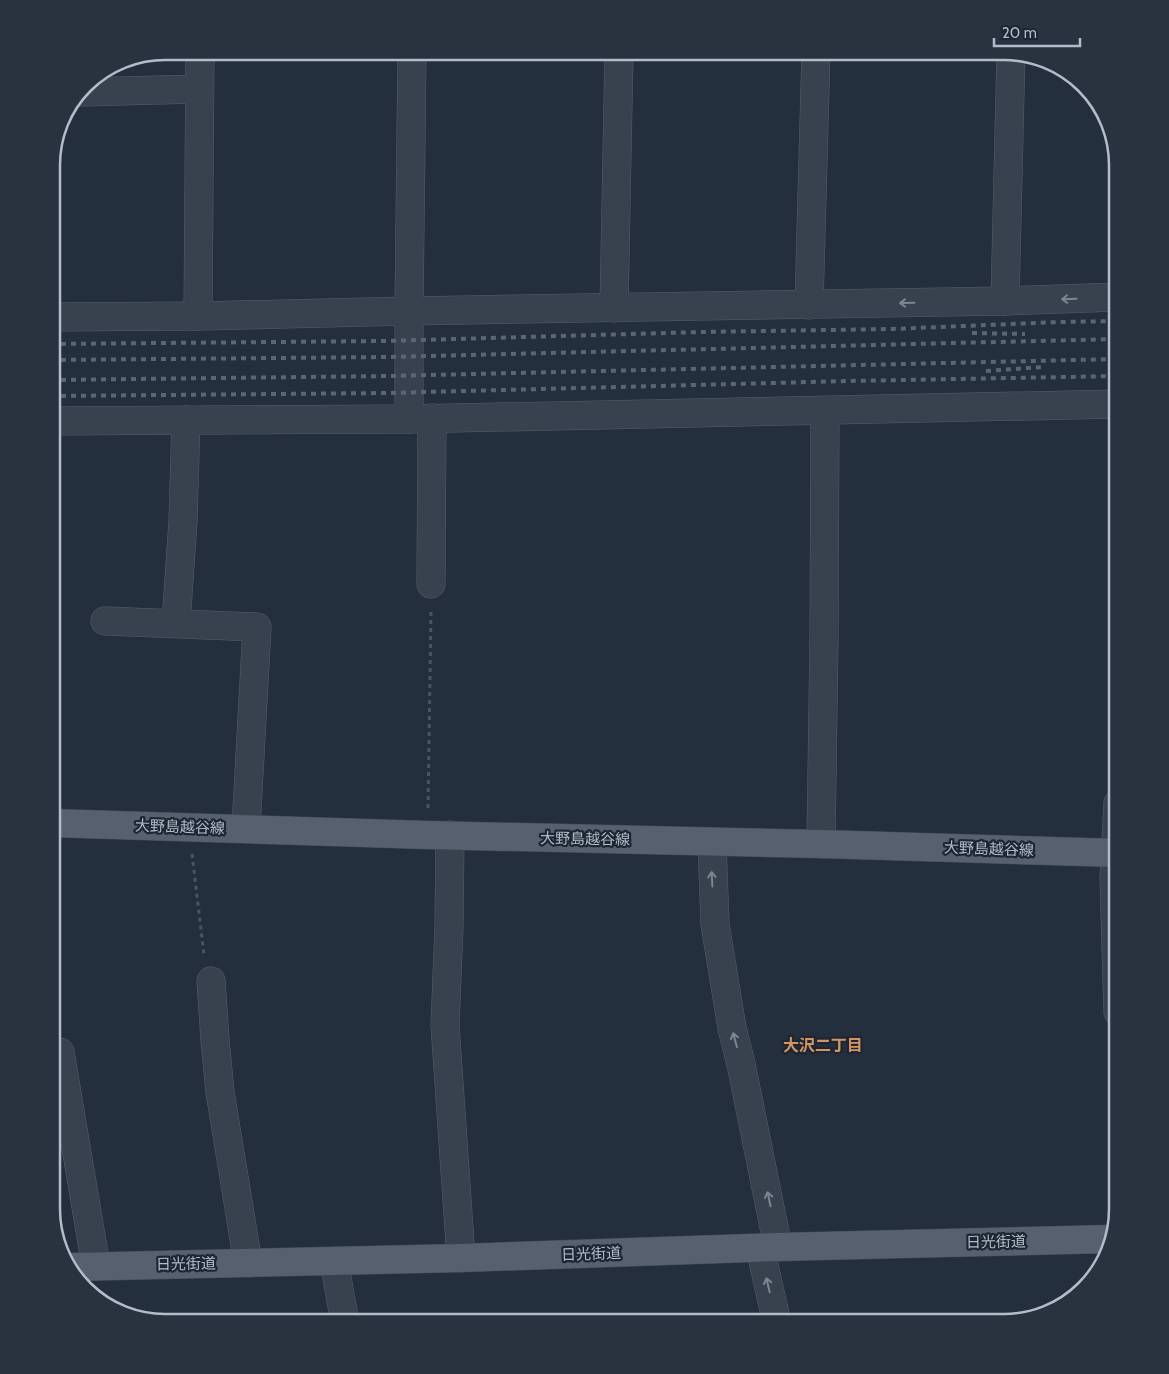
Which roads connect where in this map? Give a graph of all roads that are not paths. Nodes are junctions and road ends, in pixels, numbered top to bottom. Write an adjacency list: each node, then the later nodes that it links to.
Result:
1 (200, 60): 6 (street)
2 (412, 60): 12 (street)
3 (619, 60): 11 (street)
4 (816, 60): 10 (street)
5 (1011, 60): 9 (street)
6 (199, 89): 7 (street); 13 (street)
7 (90, 92)
8 (1109, 297): 9 (street, one-way to 9)
9 (1004, 300): 10 (street, one-way to 10)
10 (809, 305): 11 (street)
11 (614, 308): 12 (street)
12 (409, 311): 13 (street); 17 (street)
13 (198, 316): 14 (street)
14 (60, 317)
15 (1109, 404): 16 (street)
16 (825, 411): 17 (street); 27 (street)
17 (421, 418): 18 (street); 20 (street)
18 (186, 420): 19 (street); 22 (street)
19 (60, 421)
20 (431, 584)
21 (105, 620): 22 (street)
22 (176, 624): 24 (street)
23 (60, 823): 24 (main road, 大野島越谷線)
24 (246, 828): 25 (main road, 大野島越谷線)
25 (439, 835): 26 (main road, 大野島越谷線); 33 (street)
26 (712, 842): 27 (main road, 大野島越谷線); 32 (street, one-way to 26)
27 (821, 844): 28 (main road, 大野島越谷線)
28 (1109, 853)
29 (211, 981): 35 (street)
30 (60, 1052): 36 (street)
31 (1104, 1239): 32 (main road, 日光街道)
32 (769, 1247): 33 (main road, 日光街道); 38 (street, one-way to 32)
33 (461, 1258): 34 (main road, 日光街道)
34 (334, 1261): 35 (main road, 日光街道); 37 (street)
35 (248, 1263): 36 (main road, 日光街道)
36 (83, 1266)
37 (344, 1314)
38 (776, 1314)

